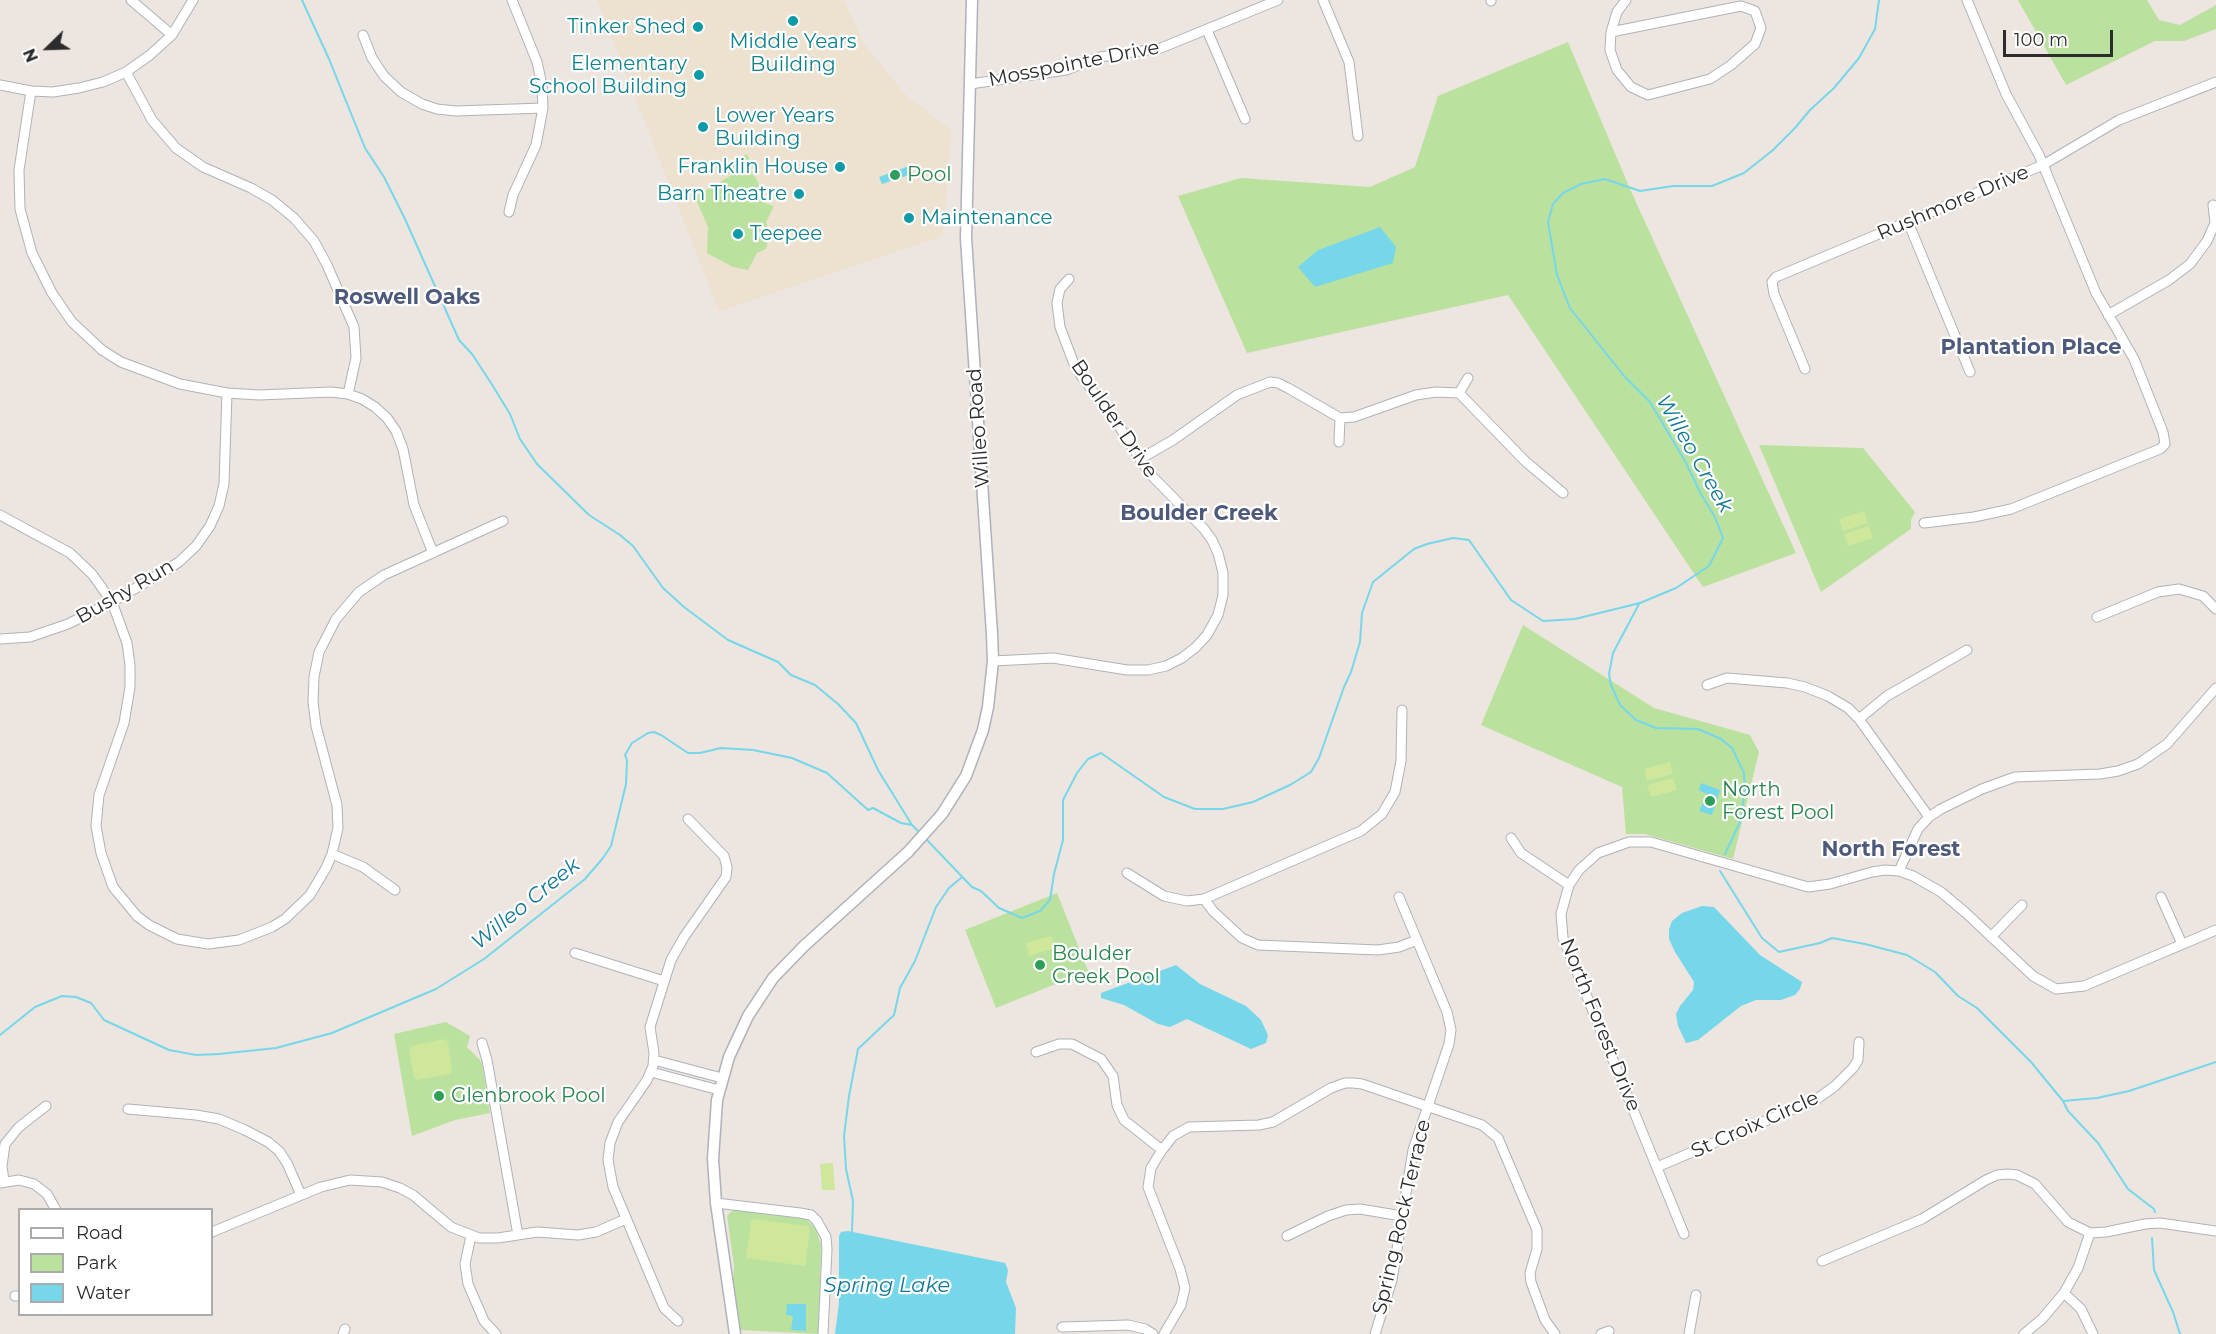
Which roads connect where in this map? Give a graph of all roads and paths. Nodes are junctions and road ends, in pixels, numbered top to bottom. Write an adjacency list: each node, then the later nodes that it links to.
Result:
1 (130, 0): 12 (street)
2 (194, 0): 12 (street)
3 (512, 0): 18 (street)
4 (972, 0): 15 (street, Willeo Road)
5 (1278, 0): 9 (street, Mosspointe Drive)
6 (1323, 0): 20 (street)
7 (1626, 0): 10 (street)
8 (1966, 0): 21 (street)
9 (1207, 30): 15 (street, Mosspointe Drive); 19 (street)
10 (1611, 32): 10 (street)
11 (363, 34): 18 (street)
12 (172, 35): 13 (street)
13 (126, 72): 17 (street); 32 (street)
14 (2216, 81): 21 (street, Rushmore Drive)
15 (970, 84): 46 (street, Willeo Road)
16 (0, 85): 17 (street)
17 (31, 91): 30 (street)
18 (543, 108): 23 (street)
19 (1245, 119)
20 (1358, 136)
21 (2043, 165): 24 (street, Rushmore Drive); 26 (street)
22 (2213, 205): 26 (street)
23 (509, 212)
24 (1908, 222): 27 (street, Rushmore Drive); 28 (street)
25 (1069, 279): 35 (street, Boulder Drive)
26 (2108, 315): 39 (street)
27 (1805, 369)
28 (1970, 372)
29 (1468, 378): 31 (street)
30 (228, 393): 32 (street); 41 (street, Bushy Run)
31 (1459, 393): 33 (street); 36 (street)
32 (348, 394): 40 (street)
33 (1340, 418): 34 (street); 35 (street)
34 (1339, 442)
35 (1140, 459): 46 (street, Boulder Drive)
36 (1563, 493)
37 (0, 515): 41 (street)
38 (503, 521): 40 (street)
39 (1924, 523)
40 (433, 552): 54 (street)
41 (112, 602): 44 (street, Bushy Run); 54 (street)
42 (2216, 609): 43 (street)
43 (2097, 617)
44 (0, 639)
45 (1967, 650): 50 (street)
46 (993, 661): 74 (street, Willeo Road)
47 (1707, 685): 50 (street)
48 (2216, 688): 51 (street)
49 (1402, 710): 61 (street)
50 (1859, 719): 51 (street)
51 (1929, 817): 55 (street)
52 (688, 819): 68 (street)
53 (1511, 838): 57 (street)
54 (332, 854): 58 (street)
55 (1899, 871): 57 (street, North Forest Drive); 64 (street, North Forest Drive)
56 (1127, 873): 61 (street)
57 (1569, 885): 80 (street, North Forest Drive)
58 (395, 890)
59 (1399, 897): 65 (street, Spring Rock Terrace)
60 (2161, 897): 66 (street)
61 (1204, 900): 65 (street)
62 (2022, 905): 64 (street)
63 (2216, 930): 66 (street, North Forest Drive)
64 (1991, 937): 66 (street, North Forest Drive)
65 (1417, 940): 77 (street, Spring Rock Terrace)
66 (2182, 944)
67 (575, 953): 68 (street)
68 (664, 981): 72 (street)
69 (1859, 1042): 80 (street, St Croix Circle)
70 (482, 1043): 91 (street)
71 (1036, 1052): 79 (street)
72 (654, 1060): 73 (street); 74 (street)
73 (651, 1072): 75 (street); 86 (street)
74 (722, 1078): 75 (street, Willeo Road)
75 (719, 1090): 83 (street, Willeo Road)
76 (46, 1106): 81 (street)
77 (1428, 1107): 79 (street); 85 (street, Spring Rock Terrace); 105 (street)
78 (128, 1109): 82 (street)
79 (1161, 1150): 103 (street)
80 (1657, 1167): 90 (street, North Forest Drive)
81 (2, 1182): 84 (street)
82 (301, 1195): 87 (street); 92 (street)
83 (716, 1203): 100 (street, Willeo Road); 101 (street)
84 (55, 1208)
85 (1402, 1216): 93 (street); 104 (street, Spring Rock Terrace)
86 (626, 1219): 91 (street); 97 (street)
87 (213, 1232)
88 (2216, 1232): 89 (street)
89 (2090, 1233): 94 (street); 95 (street)
90 (1684, 1234)
91 (518, 1235): 92 (street)
92 (471, 1236): 99 (street)
93 (1287, 1236)
94 (1822, 1261)
95 (2064, 1293): 107 (street); 108 (street)
96 (1696, 1295): 106 (street)
97 (678, 1321)
98 (1062, 1328): 102 (street)
99 (496, 1334)
100 (735, 1334)
101 (824, 1334)
102 (1153, 1334)
103 (1164, 1334)
104 (1374, 1334)
105 (1555, 1334)
106 (1689, 1334)
107 (2024, 1334)
108 (2093, 1334)

